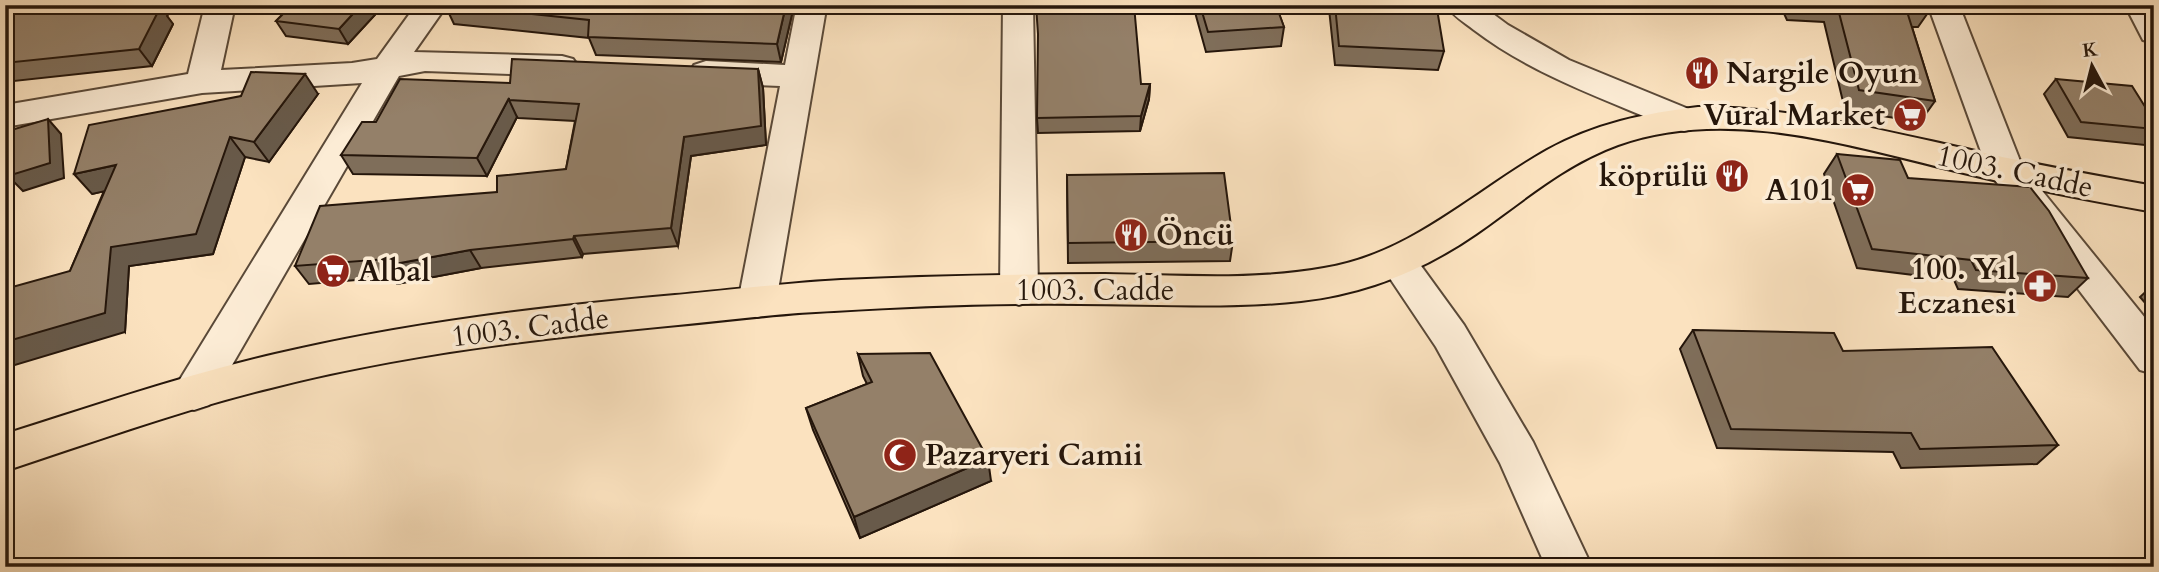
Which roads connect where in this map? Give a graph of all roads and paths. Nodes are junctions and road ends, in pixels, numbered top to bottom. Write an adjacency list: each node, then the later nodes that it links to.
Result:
1 (220, 5): 13 (street)
2 (432, 5): 9 (street)
3 (808, 5): 12 (street)
4 (1018, 5): 19 (street)
5 (1461, 5): 15 (street)
6 (1943, 5): 16 (street)
7 (2140, 5): 8 (street)
8 (2154, 33)
9 (387, 68): 10 (street); 13 (street); 22 (street)
10 (592, 68)
11 (675, 71): 12 (street)
12 (800, 75): 20 (street)
13 (202, 82): 14 (street)
14 (5, 117)
15 (1684, 120): 16 (main road, 1003. Cadde); 18 (main road, 1003. Cadde)
16 (2006, 171): 17 (main road, 1003. Cadde); 21 (street)
17 (2154, 200)
18 (1398, 261): 19 (main road, 1003. Cadde); 24 (street)
19 (1019, 290): 20 (main road, 1003. Cadde)
20 (757, 302): 22 (main road, 1003. Cadde)
21 (2154, 358)
22 (194, 393): 23 (main road, 1003. Cadde)
23 (5, 453)
24 (1569, 567)

